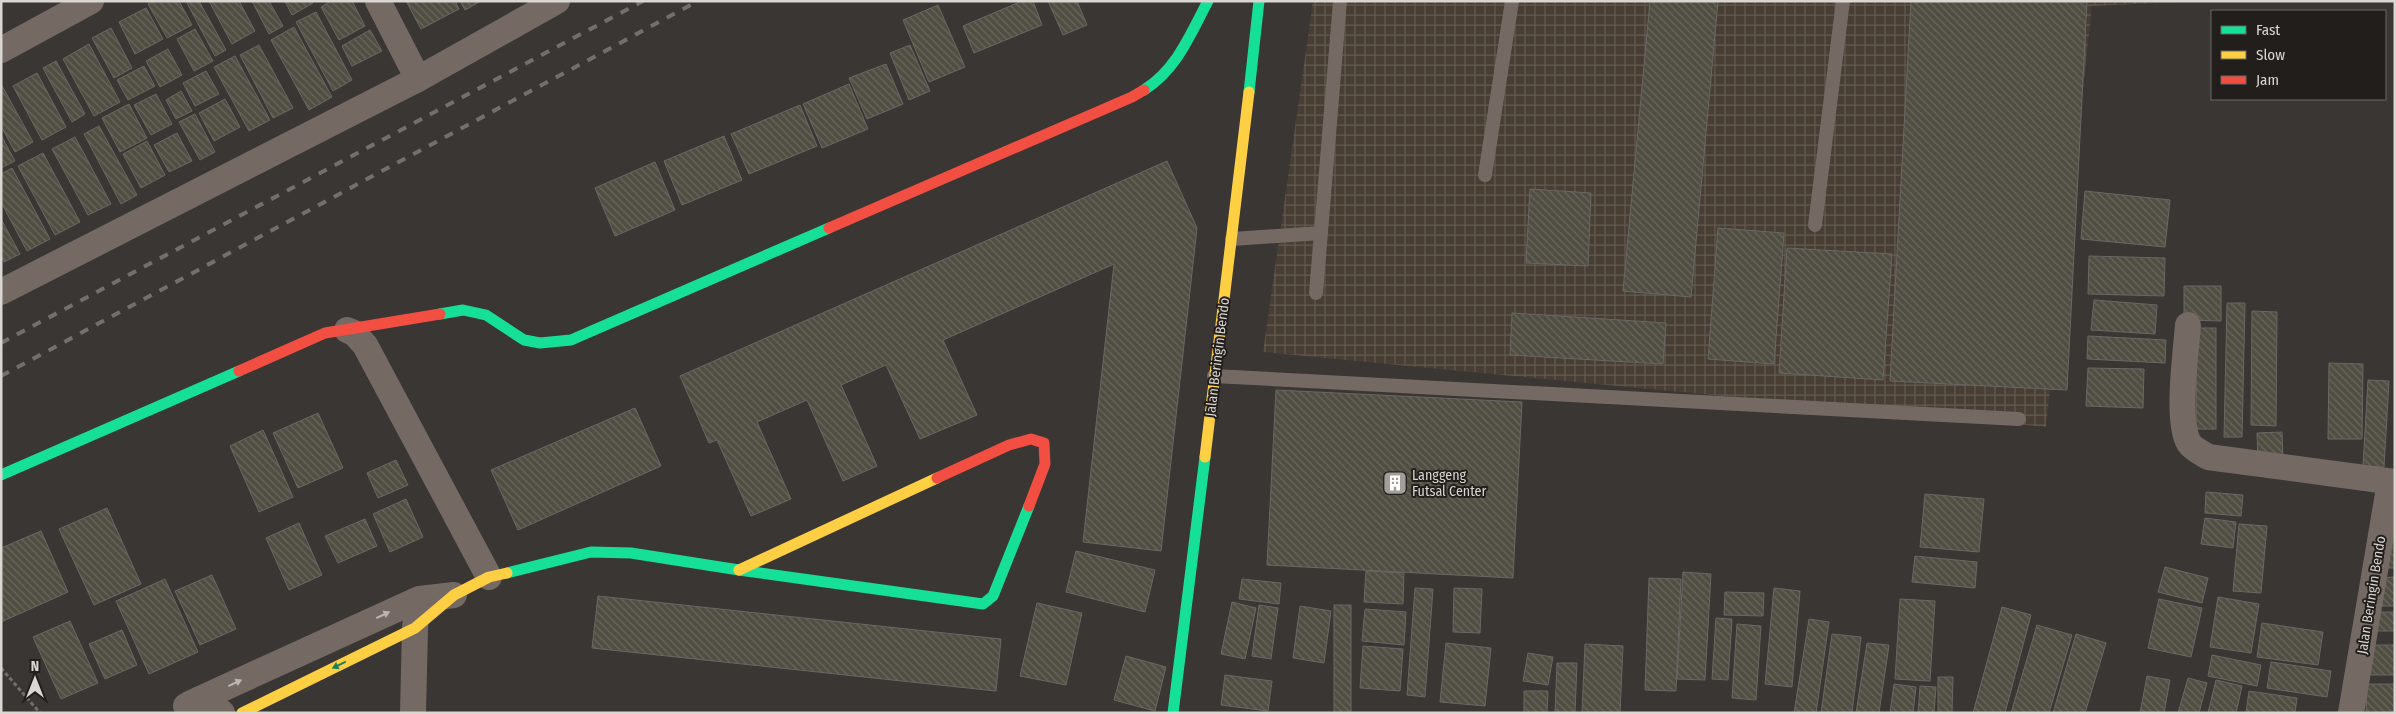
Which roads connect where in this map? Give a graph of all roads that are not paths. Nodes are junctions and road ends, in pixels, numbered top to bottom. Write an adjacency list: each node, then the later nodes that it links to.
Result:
1 (91, 1): 9 (street)
2 (378, 1): 10 (street)
3 (557, 1): 10 (street)
4 (1208, 1): 18 (street)
5 (1259, 1): 14 (street, Jalan Beringin Bendo)
6 (1340, 1): 13 (lane)
7 (1512, 1): 11 (lane)
8 (1843, 1): 12 (lane)
9 (1, 50)
10 (418, 79): 15 (street)
11 (1485, 175)
12 (1815, 225)
13 (1321, 234): 14 (lane); 16 (lane)
14 (1232, 239): 19 (street, Jalan Beringin Bendo)
15 (1, 292)
16 (1316, 293)
17 (2188, 325): 22 (street)
18 (347, 330): 21 (street); 24 (street)
19 (1214, 376): 20 (lane); 32 (street, Jalan Beringin Bendo)
20 (2019, 418)
21 (1, 474)
22 (2392, 482): 33 (street, Jalan Beringin Bendo)
23 (739, 570): 23 (street); 24 (street)
24 (489, 577): 25 (street)
25 (454, 595): 26 (street); 27 (street)
26 (419, 598): 27 (street); 28 (street, one-way to 26)
27 (415, 628): 30 (street, one-way to 30); 31 (street)
28 (184, 708): 29 (street)
29 (222, 713)
30 (242, 713)
31 (414, 713)
32 (1173, 713)
33 (2351, 713)

